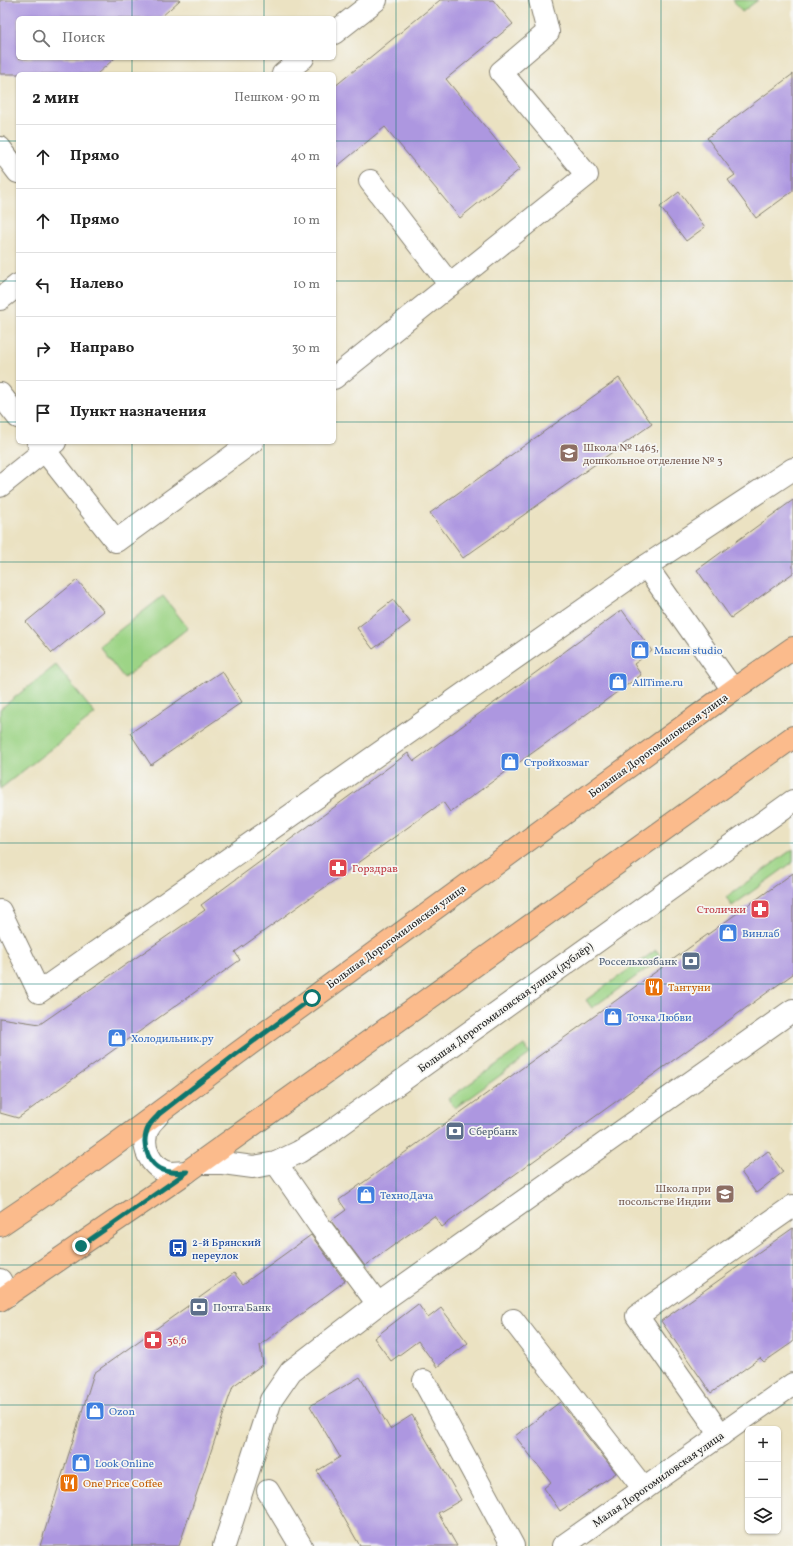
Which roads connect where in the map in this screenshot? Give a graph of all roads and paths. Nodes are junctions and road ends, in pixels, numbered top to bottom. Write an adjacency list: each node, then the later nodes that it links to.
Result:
1 (376, 0): 3 (street)
2 (540, 0): 9 (street)
3 (336, 31)
4 (300, 60): 5 (street)
5 (286, 72)
6 (0, 148): 7 (street)
7 (16, 169)
8 (370, 181): 9 (street)
9 (450, 285): 12 (street)
10 (16, 287): 11 (street)
11 (0, 299)
12 (336, 376)
13 (0, 394): 14 (street)
14 (16, 414)
15 (249, 444): 16 (street)
16 (46, 445): 18 (street)
17 (793, 469): 19 (street)
18 (0, 486)
19 (646, 566): 21 (street); 24 (street)
20 (793, 648): 21 (main road, Большая Дорогомиловская улица)
21 (733, 690): 26 (main road, Большая Дорогомиловская улица)
22 (793, 737): 28 (main road)
23 (793, 801): 27 (street, Большая Дорогомиловская улица (дублёр))
24 (0, 911)
25 (793, 1010): 32 (street)
26 (159, 1114): 28 (street, Большая Дорогомиловская улица (дублёр)); 30 (main road, Большая Дорогомиловская улица)
27 (276, 1163): 28 (street, Большая Дорогомиловская улица (дублёр)); 32 (street)
28 (194, 1168): 31 (main road)
29 (793, 1206): 36 (street)
30 (0, 1225)
31 (3, 1291)
32 (378, 1304): 39 (street)
33 (513, 1320): 37 (street)
34 (424, 1382): 41 (street)
35 (793, 1384): 36 (street, Малая Дорогомиловская улица)
36 (721, 1435): 37 (street, Малая Дорогомиловская улица)
37 (644, 1489): 42 (street, Малая Дорогомиловская улица)
38 (268, 1491): 40 (street)
39 (224, 1546)
40 (301, 1546)
41 (513, 1546)
42 (563, 1546)

